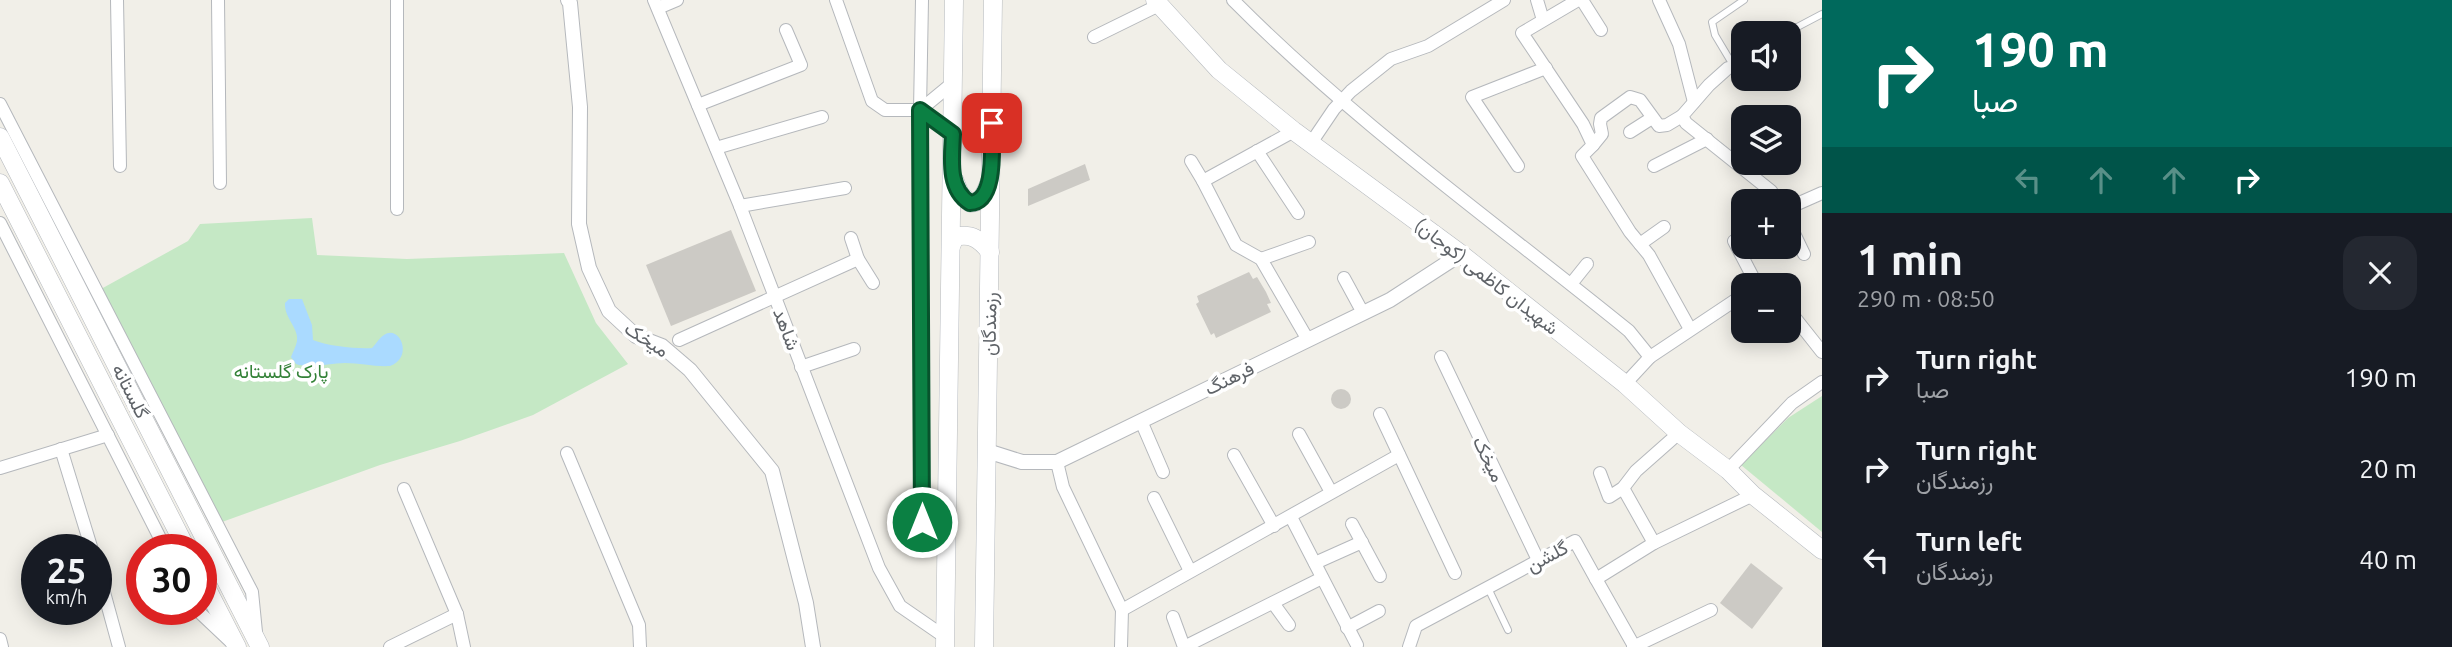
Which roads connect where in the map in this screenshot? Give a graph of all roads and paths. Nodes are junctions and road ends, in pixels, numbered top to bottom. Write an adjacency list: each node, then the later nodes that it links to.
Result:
1 (117, 0): 45 (street)
2 (218, 0): 52 (street)
3 (397, 0): 58 (street)
4 (568, 0): 150 (street, میخک)
5 (677, 0): 17 (street)
6 (836, 0): 31 (street)
7 (922, 0): 31 (street)
8 (954, 0): 26 (main road, رزمندگان)
9 (993, 0): 49 (main road, رزمندگان)
10 (1233, 0): 27 (street)
11 (1537, 0): 19 (street)
12 (1580, 0): 19 (street); 22 (street)
13 (1659, 0): 28 (street)
14 (1744, 1): 24 (lane)
15 (1497, 2): 27 (street)
16 (1157, 3): 23 (street); 35 (main road, شهیدان کاظمی (کوجان))
17 (656, 4): 30 (street, شاهد)
18 (1822, 13): 20 (lane)
19 (1543, 20): 25 (street)
20 (1801, 25)
21 (786, 30): 30 (street)
22 (1601, 30)
23 (1094, 37)
24 (1730, 66): 28 (street)
25 (1546, 68): 41 (street); 46 (street)
26 (954, 82): 31 (street); 37 (main road, رزمندگان)
27 (1342, 101): 40 (street); 75 (street)
28 (1694, 102): 32 (street)
29 (0, 104): 142 (street)
30 (698, 105): 42 (street, شاهد)
31 (920, 110): 37 (street); 111 (street)
32 (1682, 116): 34 (street); 39 (street)
33 (822, 117): 42 (street)
34 (1652, 118): 36 (street); 41 (street)
35 (1294, 131): 40 (main road, شهیدان کاظمی (کوجان)); 43 (street)
36 (1630, 132)
37 (953, 134): 48 (main road, رزمندگان)
38 (0, 136): 142 (main road, گلستانه)
39 (1707, 139): 47 (street); 54 (street)
40 (1311, 143): 68 (main road, شهیدان کاظمی (کوجان))
41 (1593, 145): 64 (street)
42 (716, 148): 57 (street, شاهد)
43 (1256, 151): 50 (street); 59 (street)
44 (1191, 161): 50 (street)
45 (120, 166)
46 (1518, 166)
47 (1654, 166)
48 (952, 175): 49 (main road); 65 (main road, رزمندگان)
49 (991, 180): 67 (main road, رزمندگان)
50 (1203, 181): 71 (street)
51 (0, 183): 116 (main road, گلستانه)
52 (220, 183)
53 (845, 188): 57 (street)
54 (1769, 189)
55 (1822, 193): 56 (street)
56 (1801, 202)
57 (740, 206): 76 (street, شاهد)
58 (397, 209)
59 (1298, 213)
60 (0, 223): 94 (street)
61 (1664, 226): 64 (street)
62 (851, 238): 70 (street)
63 (1309, 242): 71 (street)
64 (1640, 244): 80 (street)
65 (951, 246): 67 (main road); 141 (main road, رزمندگان)
66 (1801, 248): 69 (street)
67 (990, 252): 96 (main road, رزمندگان)
68 (1461, 254): 78 (street, فرهنگ); 89 (main road, شهیدان کاظمی (کوجان))
69 (1804, 254)
70 (858, 259): 74 (street); 76 (street)
71 (1261, 259): 82 (street)
72 (1587, 264): 75 (street)
73 (1344, 278): 78 (street)
74 (873, 283)
75 (1571, 284): 86 (street)
76 (775, 298): 81 (street); 87 (street, شاهد)
77 (1731, 303): 80 (street)
78 (1363, 313): 82 (street, فرهنگ)
79 (1801, 325): 84 (street)
80 (1690, 329): 86 (street)
81 (679, 340)
82 (1308, 340): 91 (street, فرهنگ)
83 (854, 349): 87 (street)
84 (1822, 352)
85 (1441, 357): 120 (street, میخک)
86 (1650, 357): 89 (street)
87 (801, 367): 141 (street, شاهد)
88 (1822, 382): 102 (street)
89 (1625, 384): 92 (main road, شهیدان کاظمی (کوجان))
90 (1380, 414): 99 (street)
91 (1141, 421): 100 (street, فرهنگ); 103 (street)
92 (1679, 433): 102 (main road, شهیدان کاظمی (کوجان)); 105 (street)
93 (1299, 434): 107 (street)
94 (108, 435): 95 (street); 115 (street)
95 (61, 449): 101 (street); 114 (street)
96 (987, 451): 100 (street, فرهنگ); 151 (main road, رزمندگان)
97 (567, 453): 149 (street)
98 (1234, 455): 113 (street)
99 (1399, 455): 107 (street); 123 (street)
100 (1057, 462): 130 (street)
101 (0, 468)
102 (1728, 470): 108 (main road, شهیدان کاظمی (کوجان))
103 (1163, 472)
104 (1600, 473): 105 (street)
105 (1623, 488): 118 (street)
106 (404, 489): 134 (street)
107 (1331, 492): 110 (street)
108 (1753, 495): 118 (street); 119 (main road, شهیدان کاظمی (کوجان))
109 (1154, 498): 122 (street)
110 (1291, 517): 113 (street); 121 (street)
111 (922, 522)
112 (1352, 524): 117 (street)
113 (1274, 526): 122 (street)
114 (87, 534)
115 (158, 534)
116 (179, 534)
117 (1362, 542): 121 (street); 124 (street)
118 (1654, 542): 126 (street)
119 (1822, 550)
120 (1538, 560): 126 (street, گلشن); 127 (street, گلشن)
121 (1315, 563): 125 (street)
122 (1190, 571): 130 (street)
123 (1455, 573)
124 (1380, 576)
125 (1322, 578): 128 (street); 138 (street)
126 (1596, 579): 154 (street)
127 (1488, 587): 139 (lane); 153 (street, گلشن)
128 (1273, 603): 135 (street); 137 (street)
129 (217, 609): 146 (main road)
130 (1122, 610): 152 (street)
131 (1710, 610): 154 (street)
132 (1379, 611): 138 (street)
133 (112, 614): 145 (street)
134 (457, 614): 147 (street); 148 (street)
135 (1173, 617)
136 (213, 625): 146 (street)
137 (1289, 625)
138 (1348, 628): 143 (street)
139 (1508, 630)
140 (0, 639): 144 (street)
141 (945, 642)
142 (258, 643)
143 (1356, 646)
144 (2, 647)
145 (119, 647)
146 (236, 647)
147 (390, 647)
148 (464, 647)
149 (640, 647)
150 (813, 647)
151 (984, 647)
152 (1121, 647)
153 (1409, 647)
154 (1633, 647)

